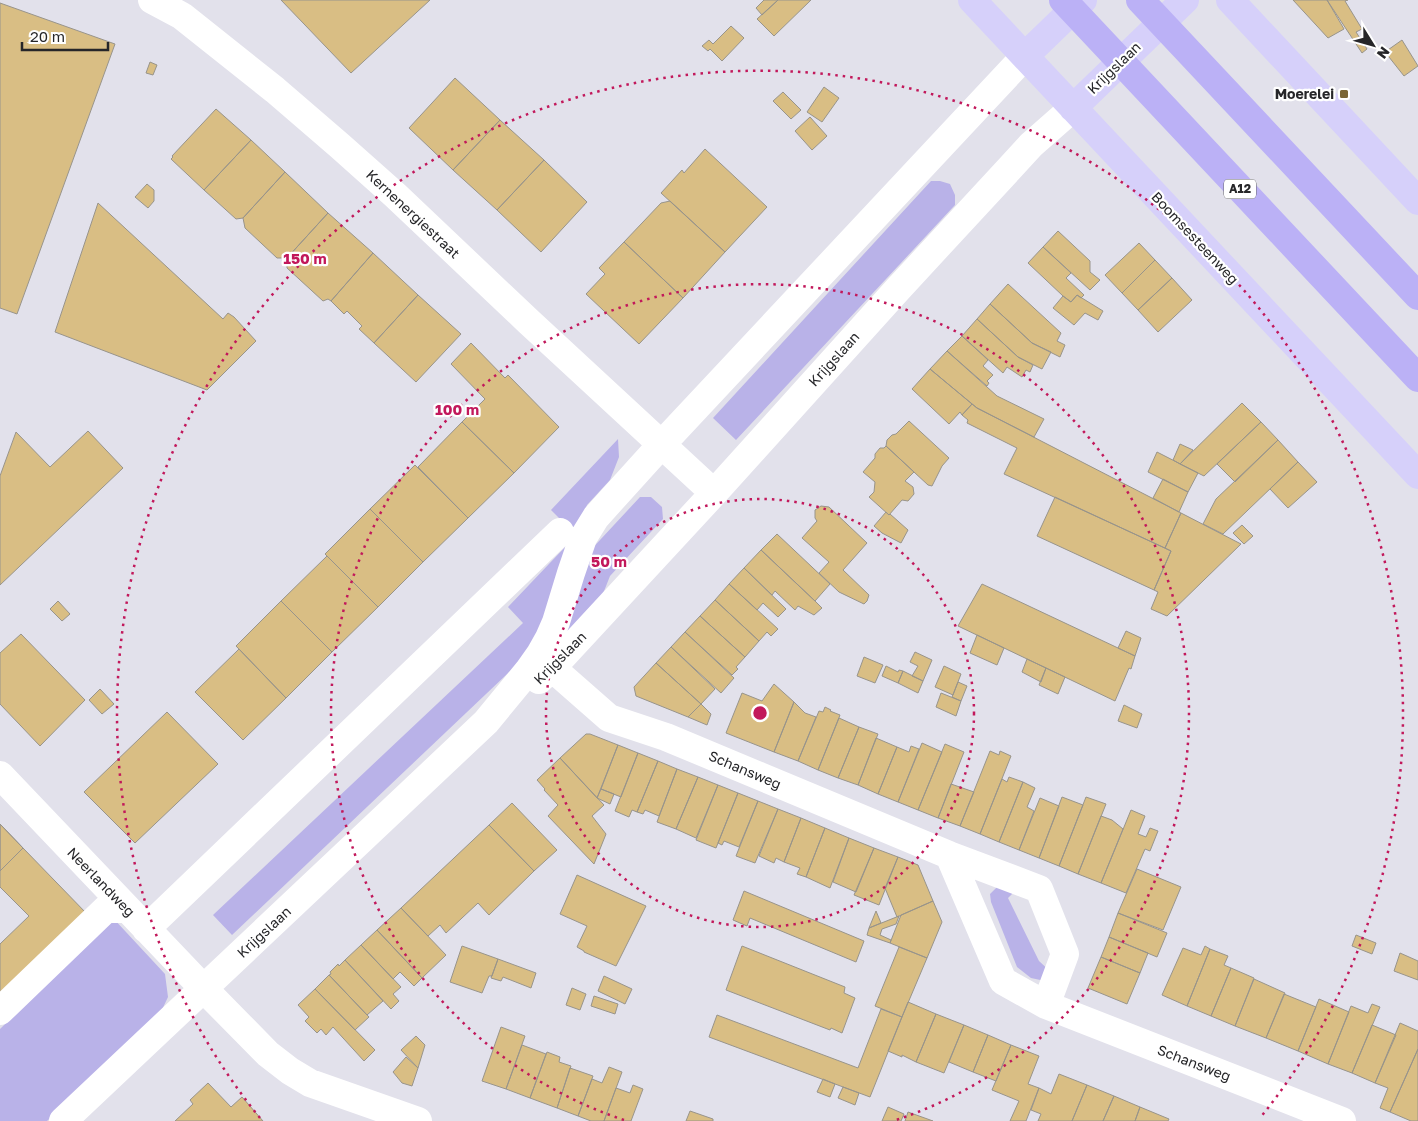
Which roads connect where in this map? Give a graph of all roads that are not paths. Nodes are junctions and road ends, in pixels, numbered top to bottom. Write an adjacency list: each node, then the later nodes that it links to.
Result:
1 (152, 0): 13 (street, Kernenergiestraat)
2 (972, 0): 8 (main road, Boomsesteenweg)
3 (1063, 0): 12 (highway, A12)
4 (1083, 0): 8 (main road, Krijgslaan)
5 (1140, 0): 11 (highway)
6 (1185, 0): 9 (main road, Krijgslaan)
7 (1230, 0): 10 (main road)
8 (1025, 56): 9 (main road, Boomsesteenweg); 13 (street, Krijgslaan)
9 (1073, 108): 14 (main road, Boomsesteenweg); 15 (street, Krijgslaan)
10 (1418, 201)
11 (1418, 296)
12 (1418, 378)
13 (662, 444): 15 (street, Kernenergiestraat); 18 (street, Krijgslaan)
14 (1418, 475)
15 (714, 493): 17 (street, Krijgslaan)
16 (560, 532): 22 (street)
17 (552, 668): 18 (street, Krijgslaan); 20 (street, Schansweg)
18 (486, 722): 23 (street, Krijgslaan)
19 (0, 775): 21 (street, Neerlandweg)
20 (949, 855): 24 (street, Schansweg); 24 (street, Schansweg)
21 (126, 908): 22 (street, Neerlandweg); 25 (street)
22 (146, 929): 23 (street, Neerlandweg)
23 (203, 988): 26 (street, Krijgslaan); 27 (street, Neerlandweg)
24 (1046, 1005): 28 (street, Schansweg)
25 (0, 1011)
26 (63, 1121)
27 (418, 1121)
28 (1342, 1121)

